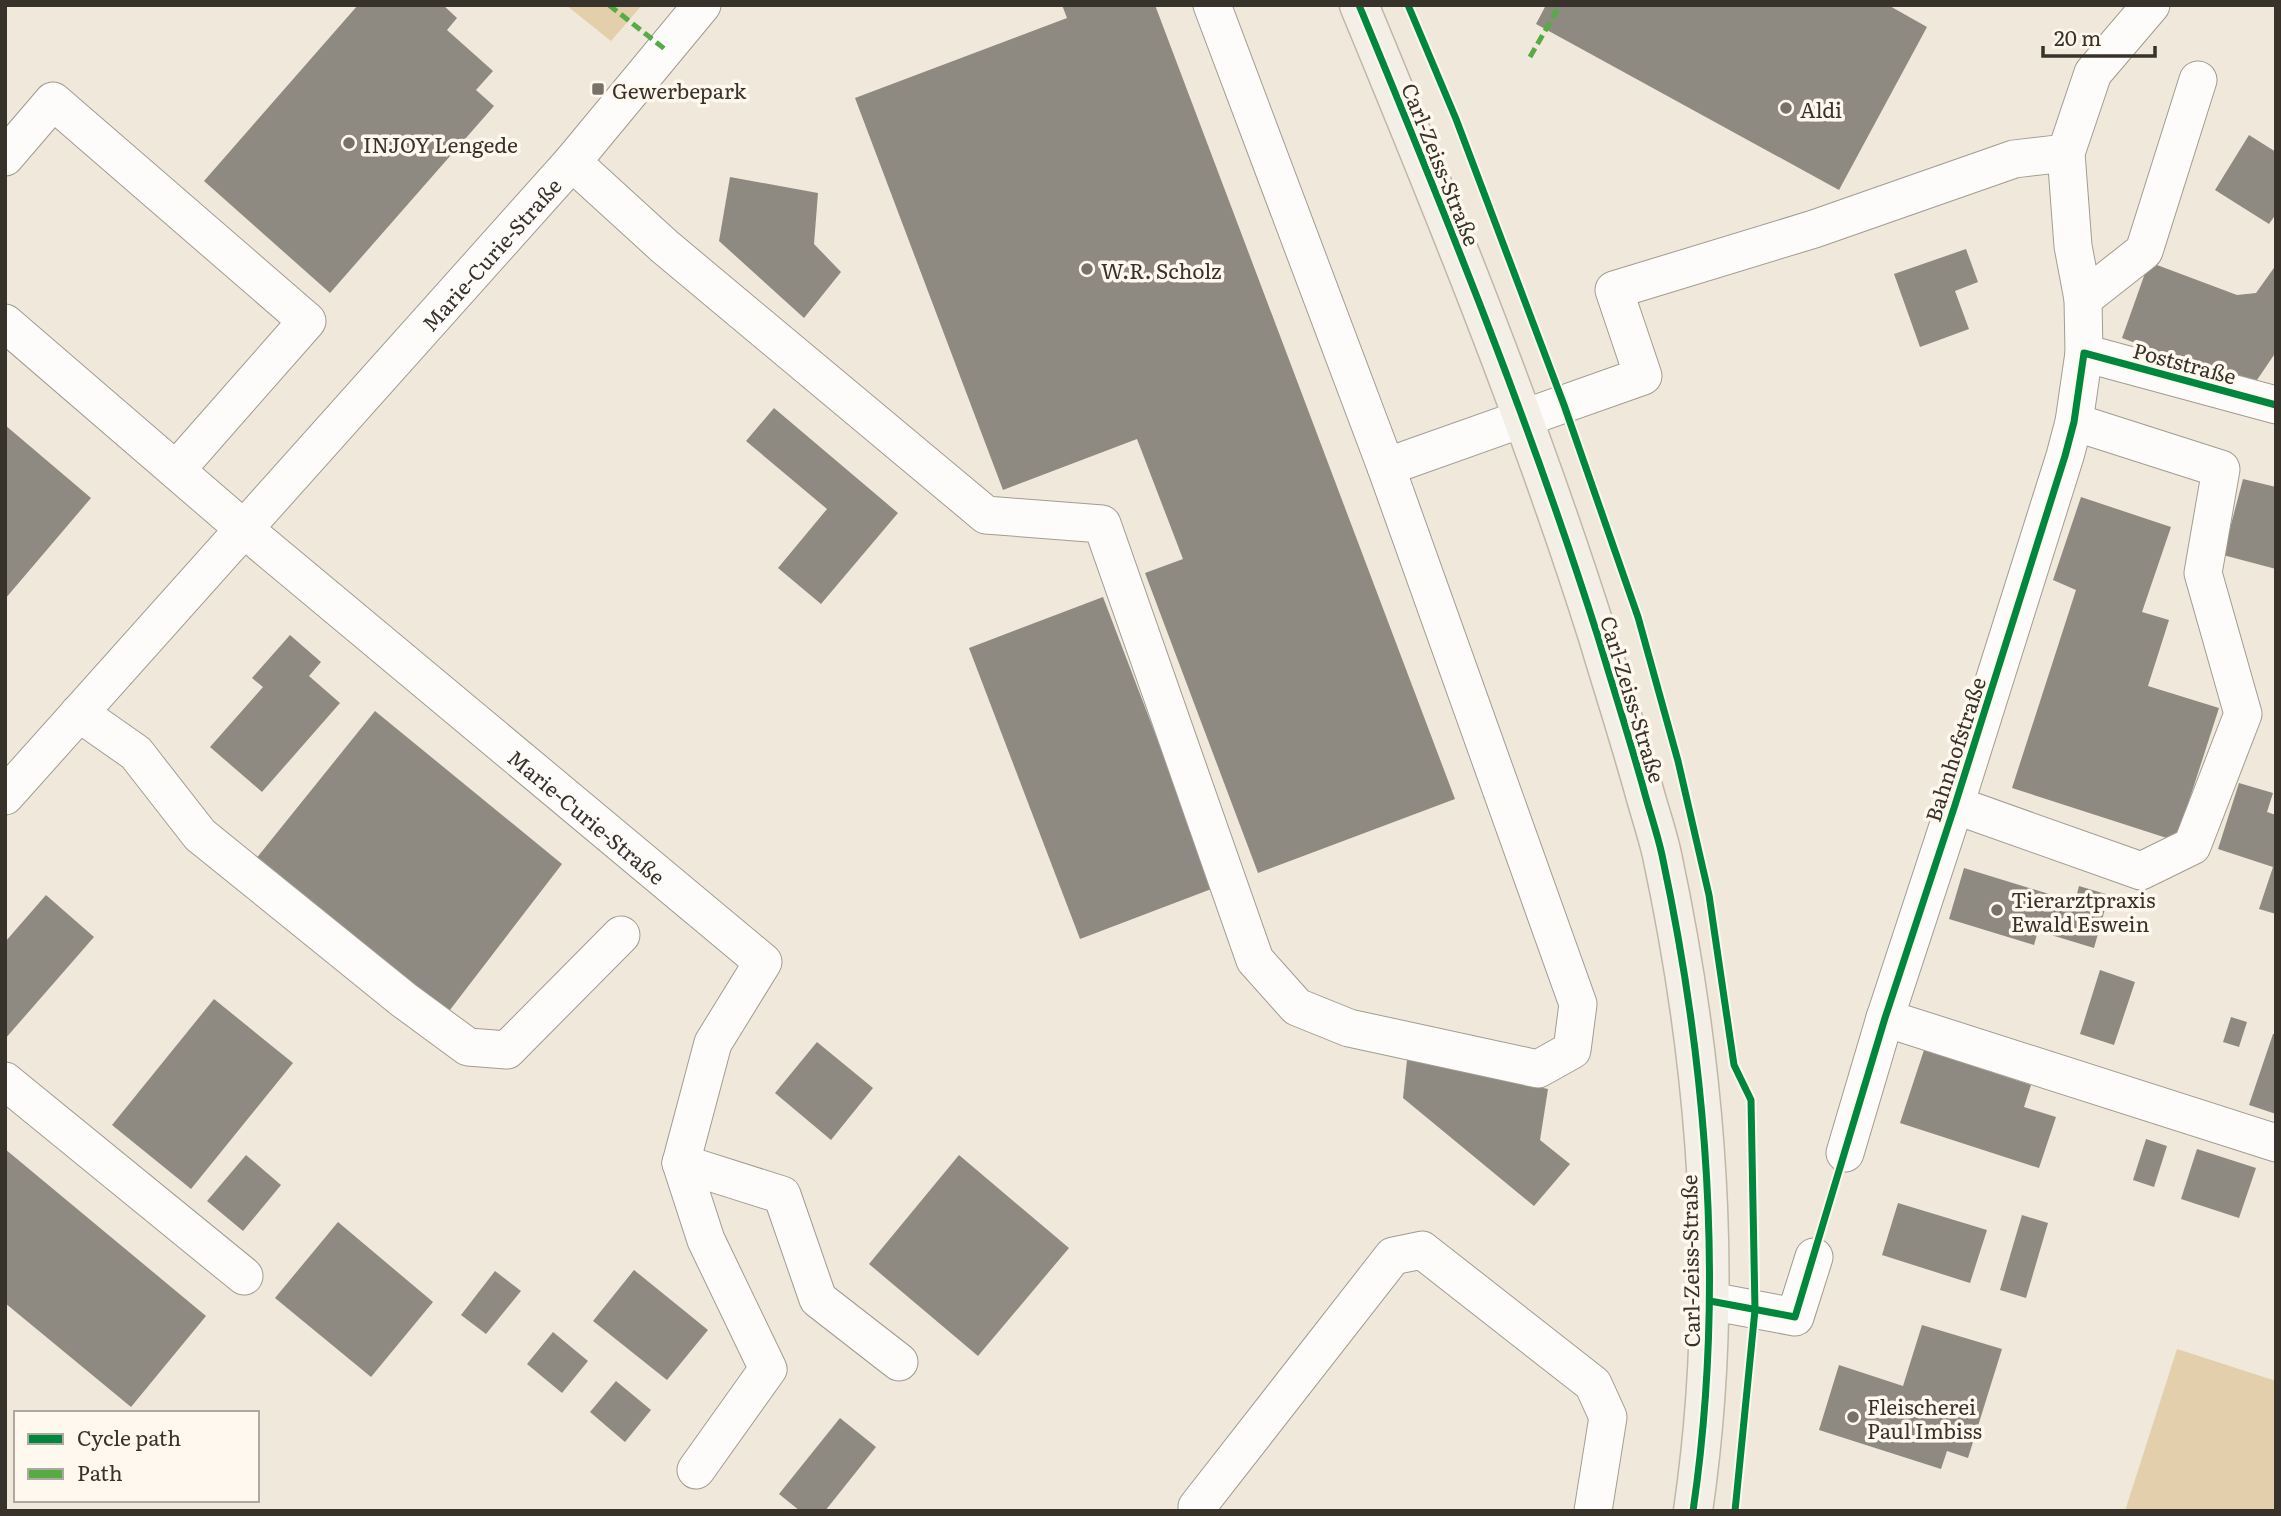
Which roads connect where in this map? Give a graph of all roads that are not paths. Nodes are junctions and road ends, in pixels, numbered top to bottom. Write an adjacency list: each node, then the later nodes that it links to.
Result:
1 (702, 5): 8 (street, Marie-Curie-Straße)
2 (1212, 5): 15 (street)
3 (1359, 5): 13 (main road, Carl-Zeiss-Straße)
4 (2151, 5): 6 (street, Bahnhofstraße)
5 (2198, 80): 9 (street)
6 (2066, 153): 9 (street, Bahnhofstraße); 13 (street)
7 (5, 157): 16 (street)
8 (572, 162): 15 (street); 17 (street, Marie-Curie-Straße)
9 (2083, 299): 11 (street, Bahnhofstraße)
10 (5, 323): 16 (street, Marie-Curie-Straße)
11 (2084, 353): 12 (street, Poststraße); 14 (street, Bahnhofstraße)
12 (2276, 405)
13 (1523, 418): 15 (street); 29 (main road, Carl-Zeiss-Straße)
14 (2074, 422): 20 (street, Bahnhofstraße); 20 (street)
15 (1386, 467)
16 (176, 470): 17 (street, Marie-Curie-Straße)
17 (244, 528): 18 (street, Marie-Curie-Straße); 26 (street, Marie-Curie-Straße)
18 (79, 713): 19 (street, Marie-Curie-Straße); 21 (street)
19 (5, 796)
20 (1955, 805): 22 (street, Bahnhofstraße)
21 (621, 935)
22 (1885, 1018): 24 (street); 25 (street, Bahnhofstraße)
23 (5, 1081): 28 (street)
24 (2276, 1143)
25 (1845, 1153)
26 (681, 1163): 30 (street); 31 (street)
27 (1814, 1257): 29 (street)
28 (244, 1276)
29 (1710, 1301): 34 (main road, Carl-Zeiss-Straße)
30 (899, 1362)
31 (696, 1470)
32 (1201, 1511): 33 (street)
33 (1594, 1511)
34 (1693, 1511)

